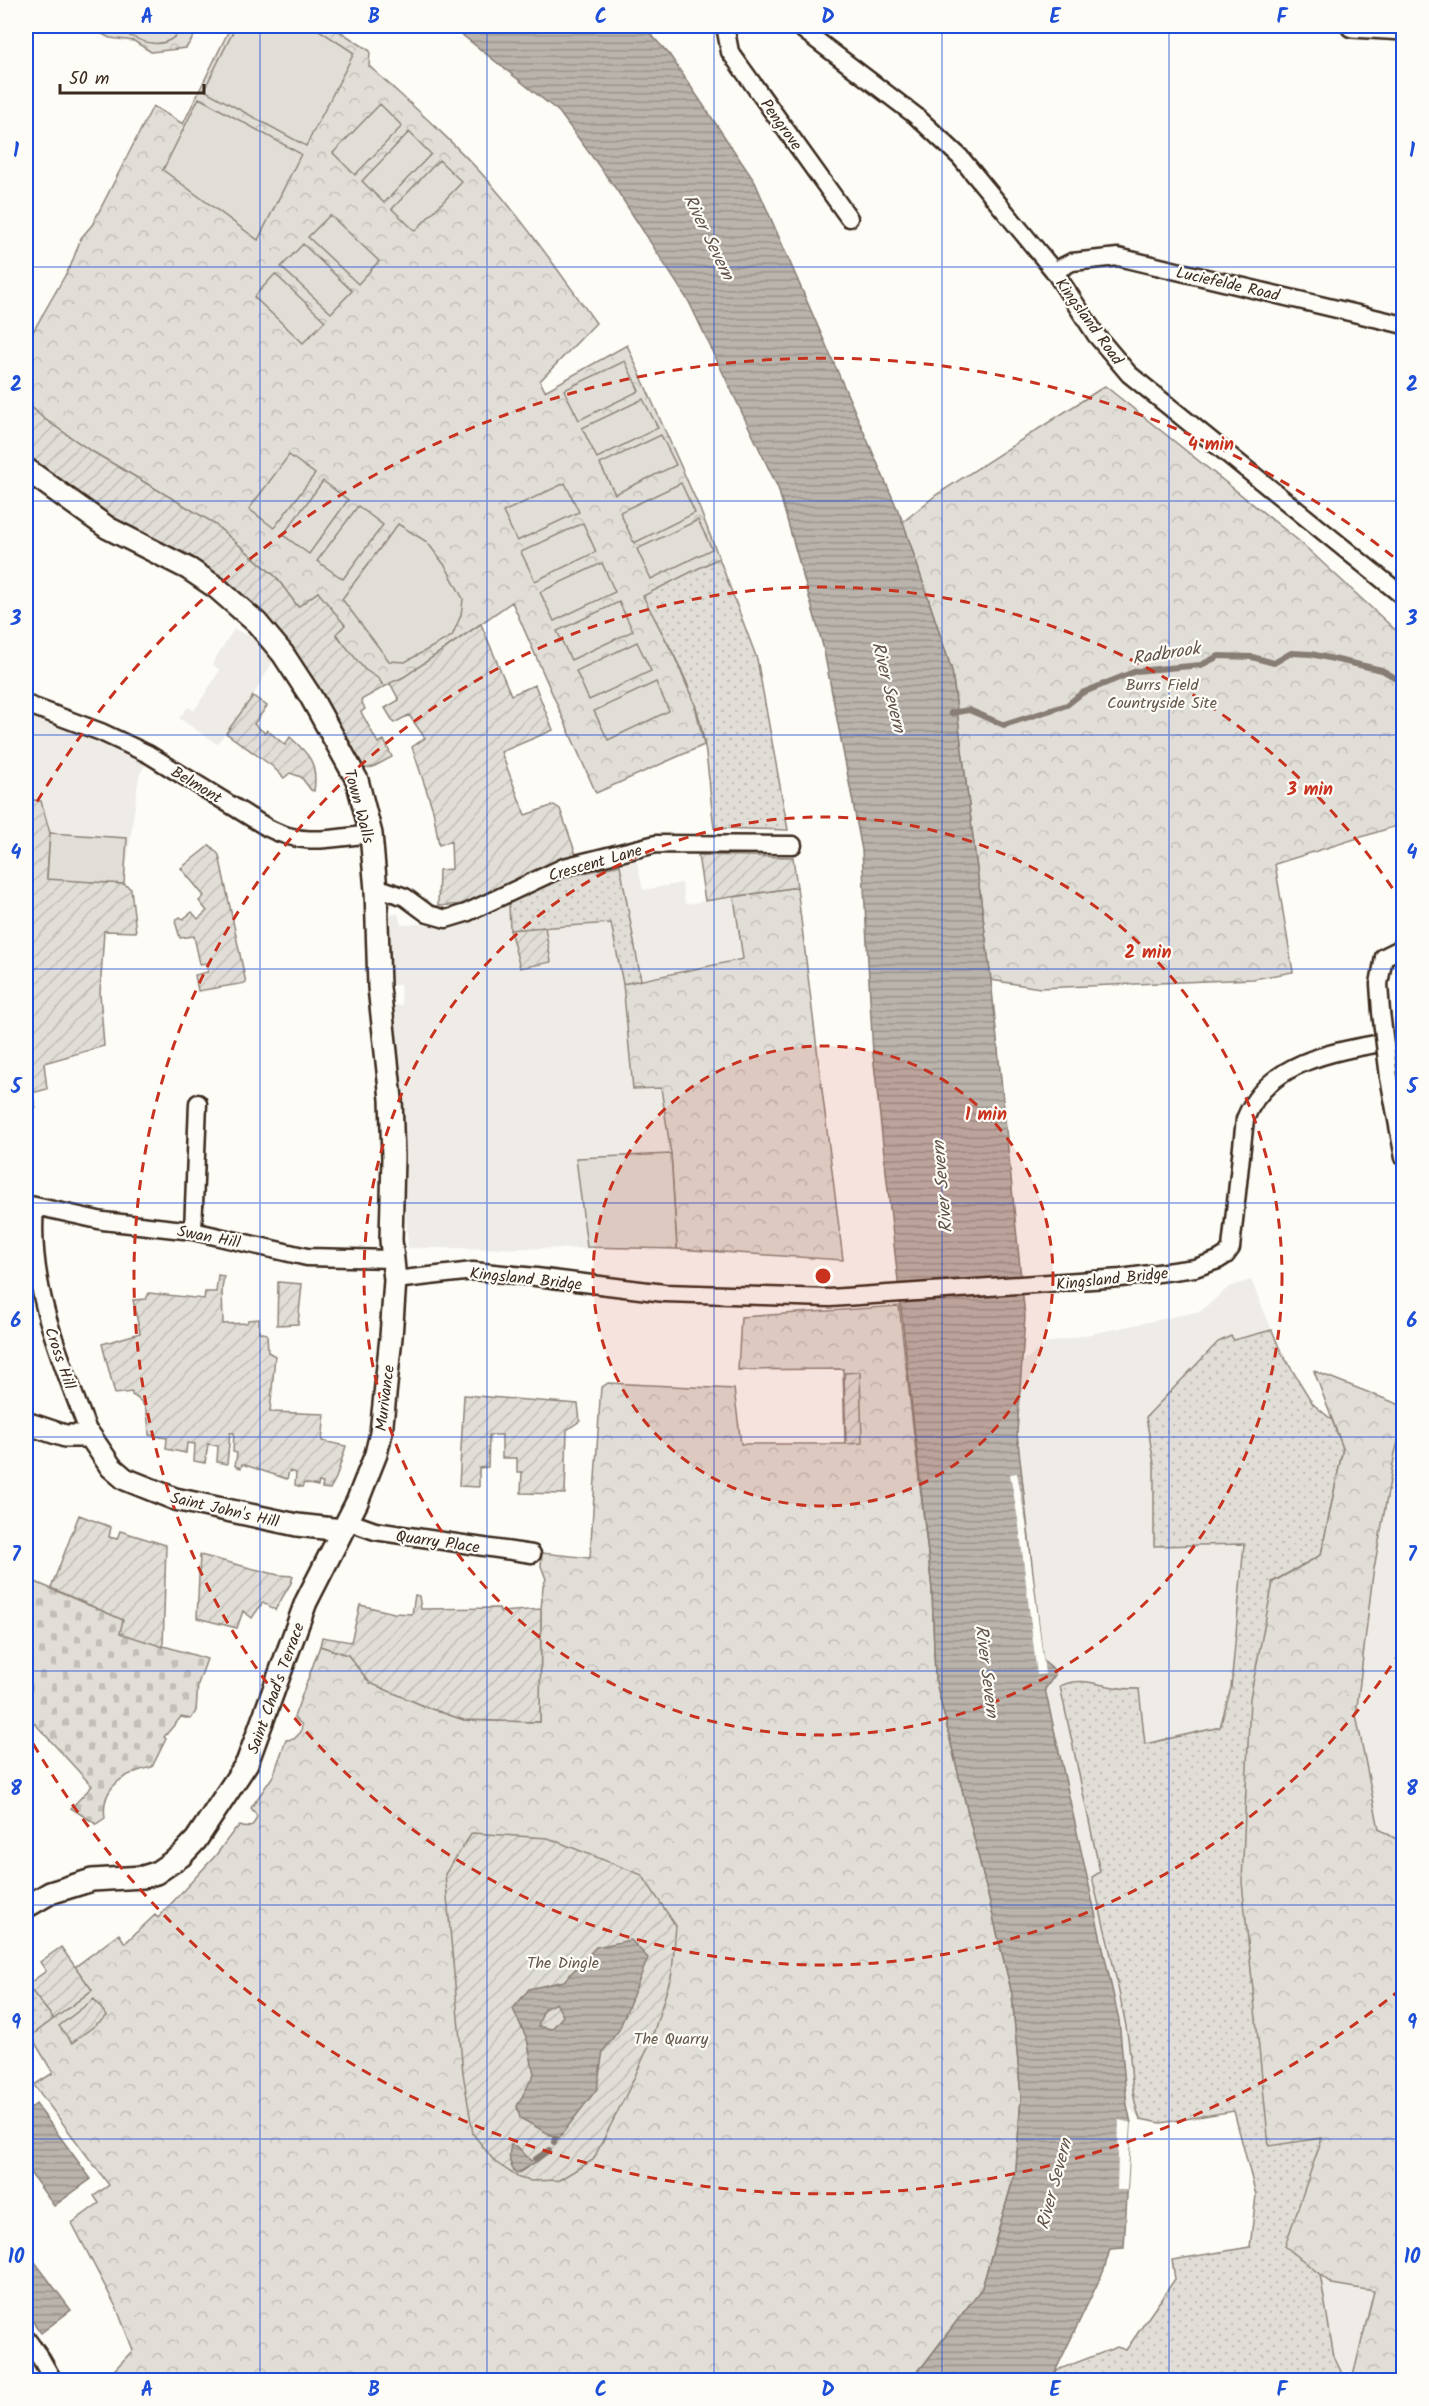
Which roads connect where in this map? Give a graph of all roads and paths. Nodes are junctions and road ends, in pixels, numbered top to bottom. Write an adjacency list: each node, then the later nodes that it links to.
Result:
1 (725, 26): 5 (street, Pengrove)
2 (798, 26): 6 (street, Kingsland Road)
3 (1352, 26): 4 (street)
4 (1404, 29)
5 (849, 218)
6 (1054, 272): 7 (street, Luciefelde Road); 9 (street, Kingsland Road)
7 (1404, 325)
8 (26, 469): 11 (street, Town Walls)
9 (1404, 597)
10 (26, 704): 11 (street, Belmont)
11 (371, 834): 13 (street, Town Walls)
12 (793, 845): 13 (street, Crescent Lane)
13 (376, 890): 20 (street, Town Walls)
14 (1404, 947): 17 (street, bridge)
15 (1404, 1039): 20 (street, Kingsland Bridge)
16 (198, 1103): 19 (street)
17 (1404, 1158)
18 (30, 1205): 19 (street, Swan Hill); 22 (street, Cross Hill)
19 (193, 1231): 20 (street, Swan Hill)
20 (394, 1269): 23 (street, Murivance)
21 (26, 1423): 22 (street)
22 (90, 1436): 23 (street, Saint John's Hill)
23 (344, 1525): 24 (street, Quarry Place); 25 (street, Saint Chad's Terrace)
24 (532, 1554)
25 (26, 1907)
26 (26, 2338): 27 (street)
27 (53, 2380)

